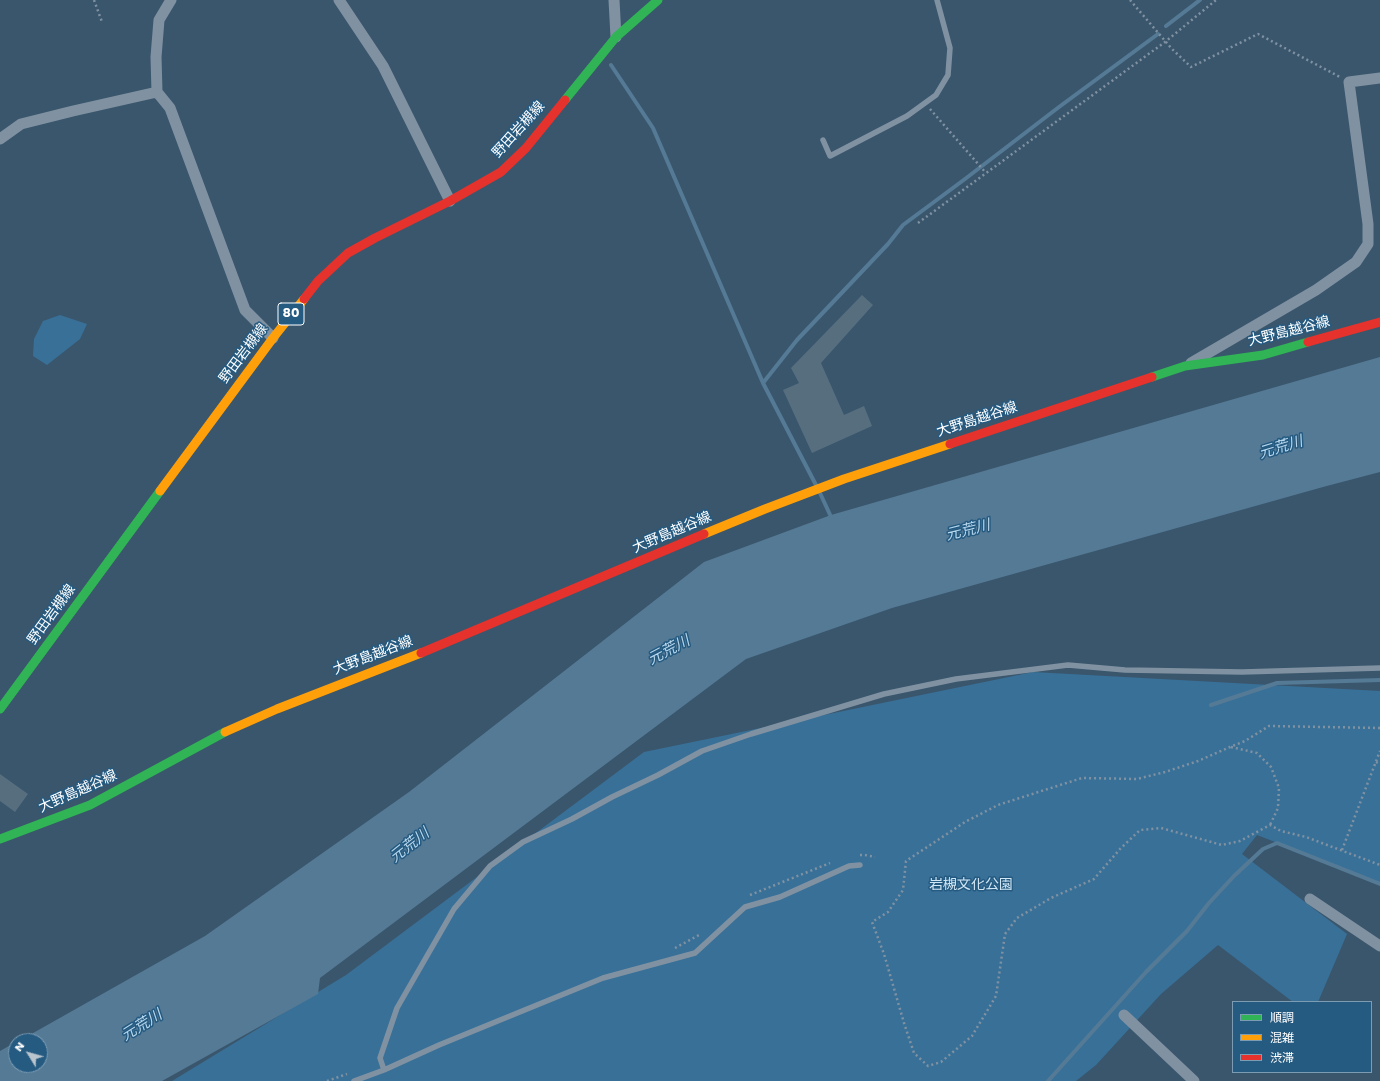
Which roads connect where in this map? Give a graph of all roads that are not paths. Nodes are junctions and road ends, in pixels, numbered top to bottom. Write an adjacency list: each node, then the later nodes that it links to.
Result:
1 (171, 0): 8 (street)
2 (339, 0): 11 (street)
3 (614, 0): 6 (street)
4 (658, 0): 6 (main road, 野田岩槻線 / 80)
5 (937, 0): 10 (lane)
6 (616, 37): 11 (main road, 野田岩槻線 / 80)
7 (1380, 78): 14 (street)
8 (157, 92): 9 (street); 13 (street)
9 (0, 139)
10 (823, 140)
11 (450, 201): 13 (main road, 野田岩槻線 / 80)
12 (1380, 322): 14 (main road, 大野島越谷線)
13 (273, 338): 16 (main road, 野田岩槻線 / 80)
14 (1185, 366): 17 (main road, 大野島越谷線)
15 (1380, 668): 22 (lane)
16 (0, 709)
17 (0, 839)
18 (860, 865): 22 (lane)
19 (1310, 899): 20 (street)
20 (1380, 946)
21 (1124, 1015): 24 (street)
22 (384, 1070): 23 (lane)
23 (354, 1081)
24 (1194, 1081)

